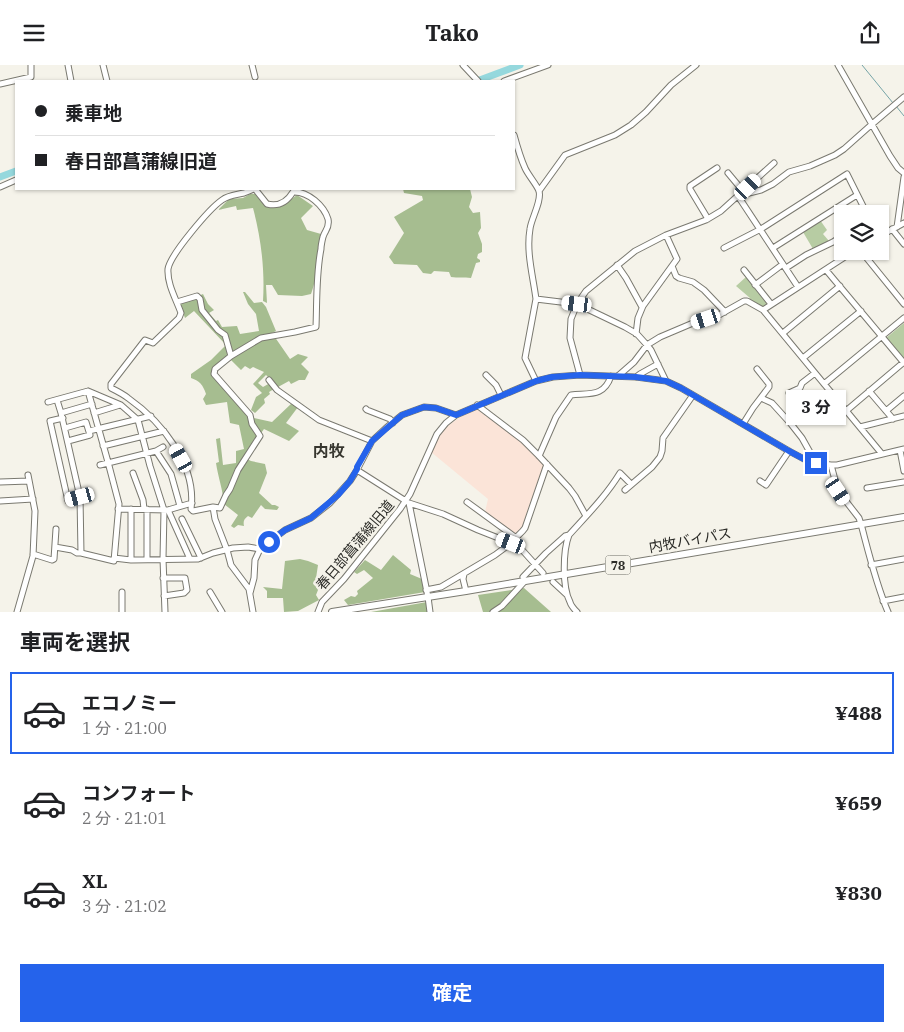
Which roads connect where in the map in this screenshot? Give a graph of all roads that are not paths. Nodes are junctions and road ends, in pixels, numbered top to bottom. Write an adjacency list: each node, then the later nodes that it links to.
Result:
1 (32, 65): 10 (street)
2 (68, 65): 11 (street)
3 (103, 65): 12 (street)
4 (252, 65): 9 (street)
5 (462, 65): 13 (street)
6 (548, 65): 14 (street)
7 (696, 65): 29 (street)
8 (838, 65): 18 (street)
9 (254, 77)
10 (18, 80)
11 (71, 80)
12 (106, 80)
13 (477, 80)
14 (507, 80)
15 (15, 81): 16 (street)
16 (0, 84)
17 (904, 97): 18 (street)
18 (871, 125): 23 (street); 31 (street)
19 (515, 139): 29 (street)
20 (774, 163): 30 (street)
21 (717, 168): 34 (street)
22 (728, 173): 30 (street)
23 (904, 173)
24 (904, 177): 36 (street)
25 (15, 180): 26 (street)
26 (0, 187)
27 (252, 190): 55 (street)
28 (256, 190): 68 (street)
29 (539, 191): 54 (street)
30 (743, 191): 31 (street)
31 (738, 195): 34 (street); 37 (street)
32 (857, 195): 33 (street); 37 (street); 42 (street)
33 (862, 205)
34 (708, 219): 39 (street)
35 (904, 223): 36 (street)
36 (894, 228): 38 (street); 41 (street)
37 (761, 229): 42 (street); 43 (street)
38 (889, 231)
39 (666, 235): 46 (street); 47 (street)
40 (834, 241): 48 (street)
41 (904, 244)
42 (773, 248): 48 (street)
43 (724, 249)
44 (841, 260): 50 (street)
45 (868, 260): 58 (street)
46 (617, 265): 56 (street); 59 (street)
47 (672, 266): 59 (street); 62 (street)
48 (785, 266): 51 (street); 53 (street)
49 (744, 270): 51 (street)
50 (826, 270): 52 (street); 53 (street)
51 (755, 285): 57 (street)
52 (840, 286): 61 (street); 65 (street)
53 (798, 287): 57 (street)
54 (536, 299): 56 (street); 80 (street)
55 (177, 302): 68 (street); 101 (street)
56 (577, 304): 64 (street); 75 (street)
57 (771, 304): 60 (street)
58 (904, 304)
59 (642, 307): 64 (street)
60 (763, 310): 62 (street); 65 (street)
61 (861, 311): 66 (street); 69 (street)
62 (725, 312): 67 (street)
63 (904, 318): 66 (street)
64 (636, 333): 67 (street)
65 (783, 333): 69 (street)
66 (882, 337): 70 (street); 82 (street)
67 (647, 345): 71 (street); 77 (street)
68 (231, 356): 144 (street)
69 (803, 358): 73 (street)
70 (904, 363): 84 (street)
71 (658, 365): 78 (street); 81 (street)
72 (757, 369): 88 (street)
73 (815, 373): 82 (street); 89 (street)
74 (486, 375): 85 (street)
75 (580, 375): 76 (street, 春日部菖蒲線旧道); 80 (street, 春日部菖蒲線旧道)
76 (611, 375): 77 (street, 春日部菖蒲線旧道); 122 (street)
77 (618, 376): 78 (street, 春日部菖蒲線旧道)
78 (636, 377): 81 (street, 春日部菖蒲線旧道)
79 (269, 380): 114 (street)
80 (536, 381): 85 (street, 春日部菖蒲線旧道)
81 (666, 381): 86 (street, 春日部菖蒲線旧道)
82 (824, 384): 89 (street)
83 (88, 391): 90 (street); 92 (street); 93 (street)
84 (869, 391): 96 (street); 97 (street)
85 (501, 395): 94 (street, 春日部菖蒲線旧道)
86 (693, 395): 106 (street, 春日部菖蒲線旧道); 134 (street)
87 (904, 396): 97 (street)
88 (761, 398): 106 (street); 124 (street)
89 (836, 399): 96 (street)
90 (58, 400): 91 (street); 99 (street)
91 (48, 402)
92 (92, 404): 98 (street); 99 (street)
93 (121, 405): 98 (street); 104 (street)
94 (477, 405): 100 (street, 春日部菖蒲線旧道); 122 (street)
95 (366, 409): 105 (street)
96 (846, 411): 107 (street)
97 (886, 411): 103 (street)
98 (94, 413): 109 (street)
99 (62, 415): 108 (street); 137 (street)
100 (456, 415): 105 (street); 140 (street, 春日部菖蒲線旧道)
101 (151, 416): 104 (street); 111 (street)
102 (904, 417): 103 (street)
103 (893, 419): 107 (street)
104 (138, 420): 109 (street); 112 (street)
105 (393, 423): 114 (street)
106 (743, 423): 119 (street, 春日部菖蒲線旧道)
107 (860, 427): 121 (street)
108 (65, 428): 110 (street); 113 (street)
109 (99, 429): 110 (street); 115 (street)
110 (89, 431): 113 (street)
111 (164, 431): 112 (street); 142 (street)
112 (143, 437): 115 (street); 120 (street)
113 (68, 441): 137 (street)
114 (372, 441): 128 (street)
115 (104, 446): 123 (street)
116 (163, 447): 118 (street)
117 (902, 450): 121 (street, 春日部菖蒲線旧道); 129 (street)
118 (156, 451): 120 (street); 143 (street)
119 (789, 451): 124 (street, 春日部菖蒲線旧道); 131 (street)
120 (147, 453): 123 (street); 148 (street)
121 (882, 454): 127 (street, 春日部菖蒲線旧道)
122 (539, 456): 125 (street)
123 (108, 462): 126 (street); 145 (street)
124 (816, 463): 127 (street, 春日部菖蒲線旧道)
125 (547, 464): 149 (street); 155 (street)
126 (100, 465)
127 (831, 465): 152 (street)
128 (357, 469): 140 (street); 158 (street)
129 (904, 471)
130 (132, 473): 147 (street)
131 (760, 481)
132 (0, 482): 138 (street)
133 (904, 482): 135 (street)
134 (631, 484): 136 (street); 149 (street)
135 (867, 488)
136 (625, 490)
137 (80, 497): 159 (street)
138 (33, 499): 139 (street); 160 (street)
139 (0, 501)
140 (407, 502): 155 (street); 180 (street); 190 (street, 春日部菖蒲線旧道)
141 (467, 502): 155 (street)
142 (192, 503): 143 (street); 144 (street)
143 (180, 506): 148 (street)
144 (213, 507): 157 (street)
145 (118, 509): 146 (street); 161 (street)
146 (131, 509): 147 (street); 167 (street)
147 (146, 509): 148 (street); 163 (street)
148 (166, 509): 164 (street); 165 (street)
149 (586, 515): 154 (street)
150 (904, 517): 152 (main road, 内牧バイパス / 78)
151 (182, 519): 162 (street)
152 (861, 524): 169 (street); 172 (main road, 内牧バイパス / 78)
153 (56, 529): 156 (street)
154 (569, 535): 168 (street); 172 (street)
155 (513, 540): 168 (street); 171 (street)
156 (55, 547): 159 (street); 160 (street)
157 (227, 549): 158 (street); 162 (street); 179 (street)
158 (260, 549): 179 (street)
159 (81, 553): 161 (street)
160 (33, 554): 185 (street)
161 (114, 558): 167 (street)
162 (201, 558): 165 (street)
163 (147, 559): 164 (street); 167 (street)
164 (163, 559): 165 (street); 173 (street)
165 (190, 559)
166 (904, 559): 169 (street)
167 (131, 560)
168 (534, 565): 170 (street); 174 (street)
169 (871, 565): 184 (street)
170 (543, 573)
171 (465, 574): 176 (street); 180 (street)
172 (565, 574): 174 (main road, 内牧バイパス / 78); 181 (street)
173 (164, 578): 182 (street); 182 (street)
174 (524, 579): 176 (main road, 内牧バイパス / 78); 193 (street)
175 (553, 581): 181 (street)
176 (466, 591): 180 (main road, 内牧バイパス / 78)
177 (122, 592): 186 (street)
178 (210, 592): 188 (street)
179 (250, 593): 189 (street)
180 (427, 593): 191 (main road, 内牧バイパス / 78); 192 (street)
181 (567, 595): 194 (street)
182 (164, 596): 187 (street)
183 (904, 597): 184 (street)
184 (883, 601): 195 (street)
185 (17, 612)
186 (122, 612)
187 (164, 612)
188 (222, 612)
189 (253, 612)
190 (318, 612)
191 (332, 612)
192 (430, 612)
193 (493, 612)
194 (577, 612)
195 (888, 612)

